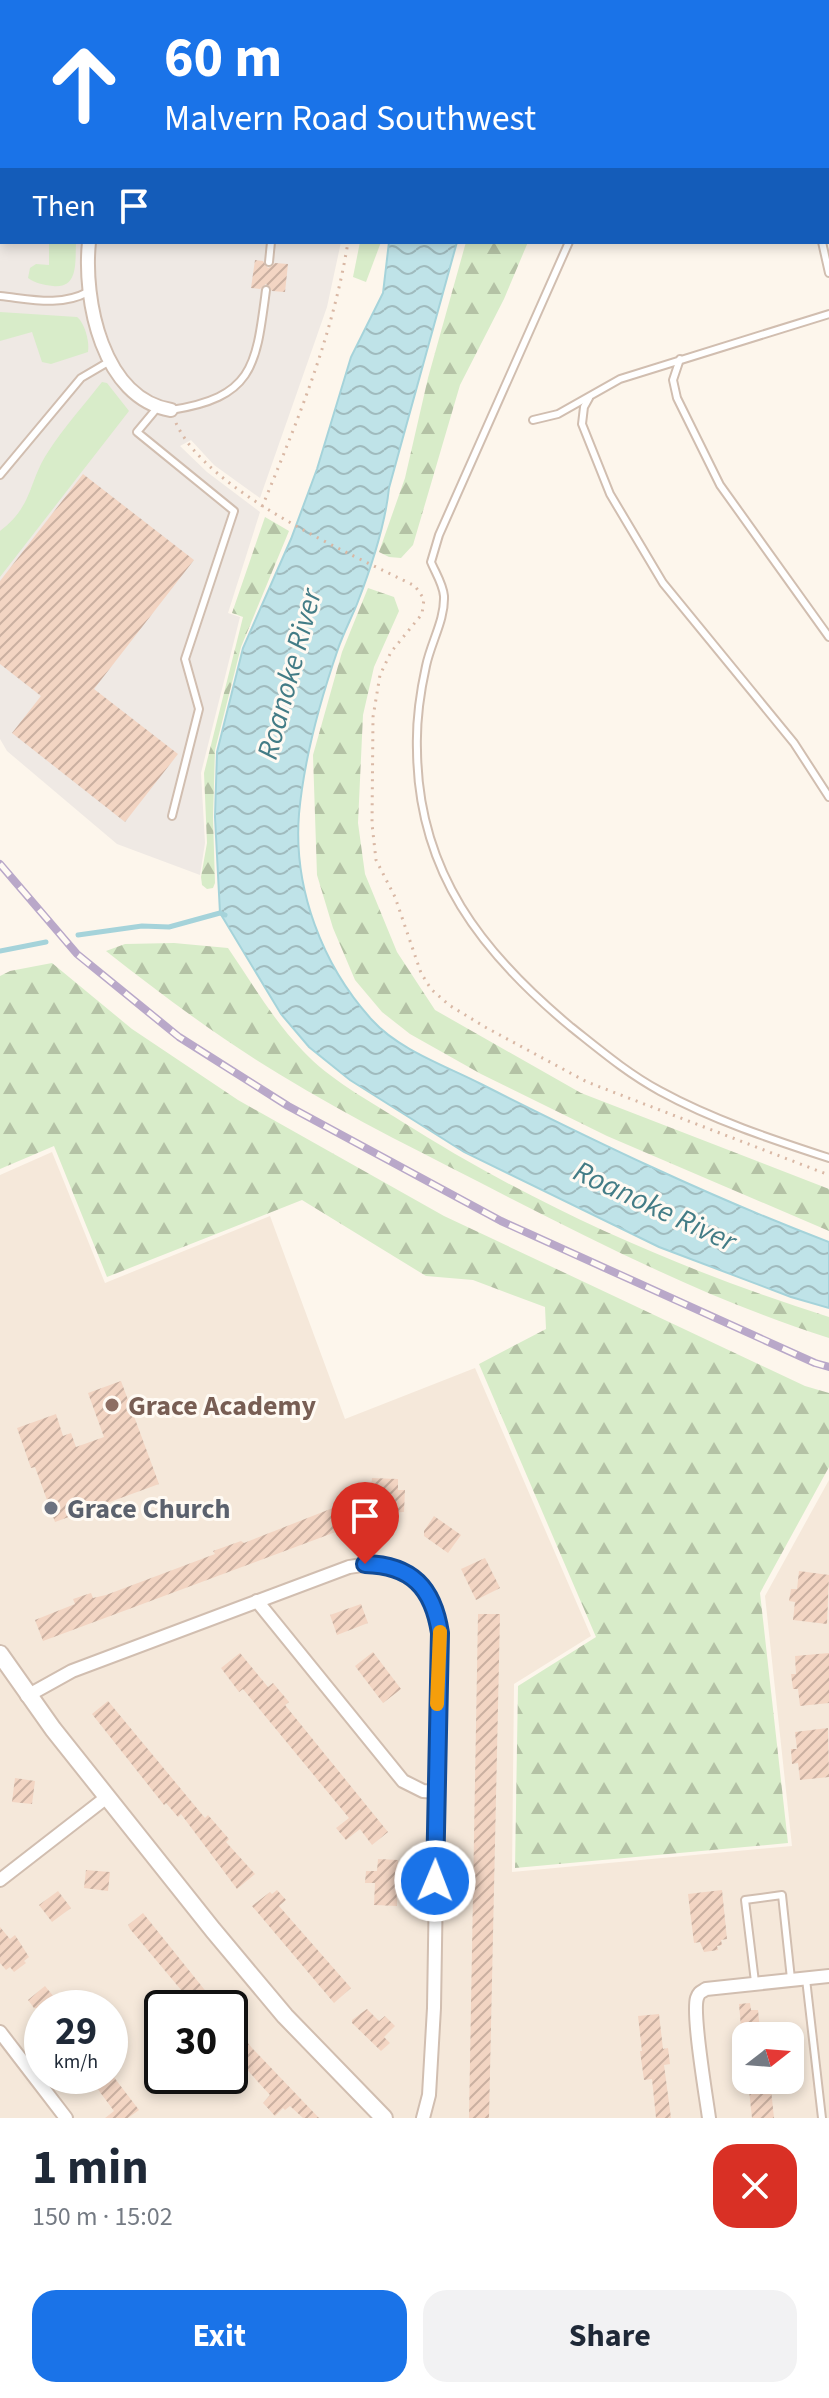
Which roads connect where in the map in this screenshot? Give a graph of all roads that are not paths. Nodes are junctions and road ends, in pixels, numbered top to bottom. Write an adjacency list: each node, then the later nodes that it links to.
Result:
1 (89, 244): 8 (street)
2 (271, 244): 5 (lane)
3 (568, 244): 20 (lane)
4 (822, 244): 6 (lane)
5 (269, 262)
6 (829, 273)
7 (266, 290): 14 (lane)
8 (88, 292): 9 (lane); 12 (street)
9 (0, 296)
10 (829, 314): 11 (lane)
11 (680, 359): 13 (lane); 17 (lane)
12 (110, 361): 14 (street); 16 (lane)
13 (589, 398): 15 (lane); 18 (lane)
14 (164, 409): 19 (lane)
15 (533, 420)
16 (0, 475)
17 (829, 637)
18 (829, 797)
19 (172, 816)
20 (829, 1158)
21 (257, 1601): 23 (street); 24 (street); 24 (street)
22 (0, 1654): 23 (street)
23 (27, 1696): 25 (street)
24 (436, 1792): 34 (street)
25 (107, 1797): 26 (street); 33 (street)
26 (0, 1880)
27 (829, 1976): 29 (street)
28 (791, 1979): 29 (street); 30 (street); 30 (lane)
29 (806, 1979): 36 (lane)
30 (755, 1982): 35 (street)
31 (0, 2032): 32 (street)
32 (61, 2116)
33 (384, 2118)
34 (423, 2118)
35 (709, 2118)
36 (822, 2118)

